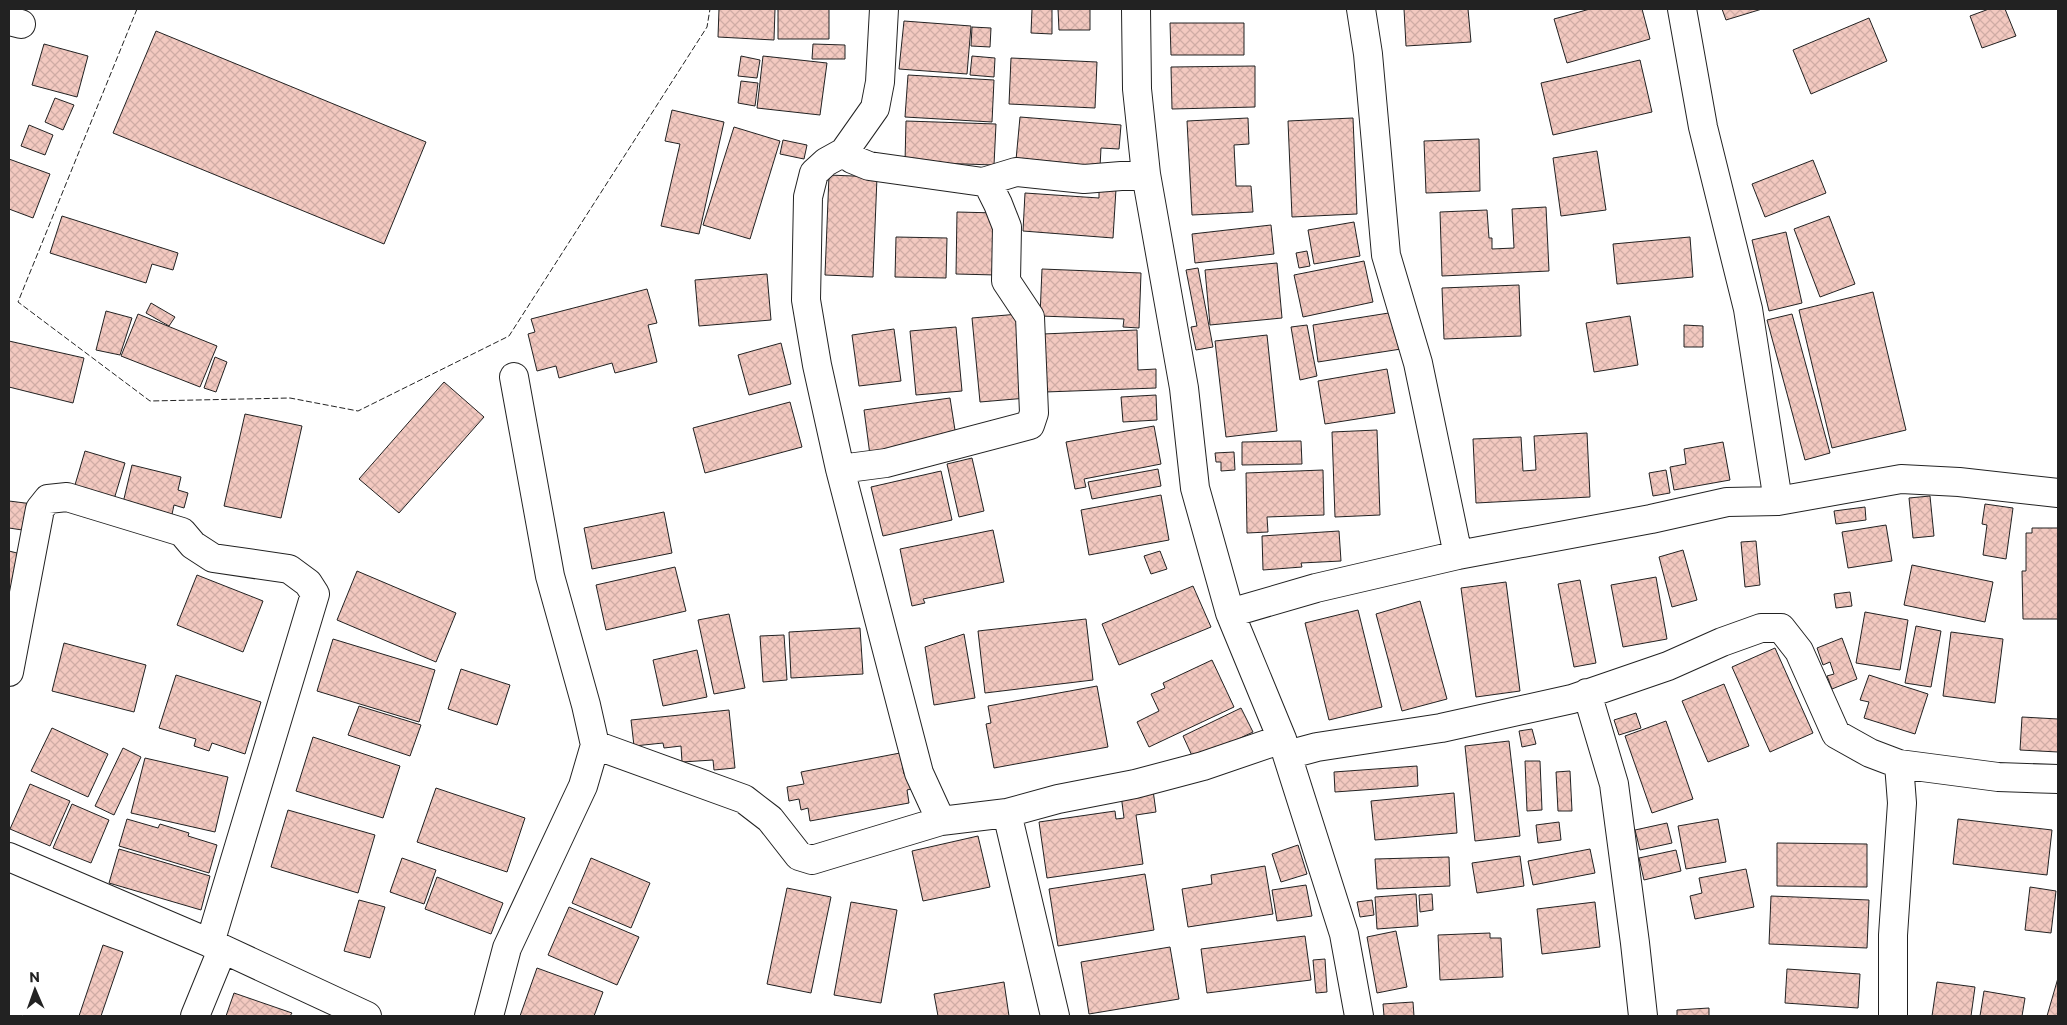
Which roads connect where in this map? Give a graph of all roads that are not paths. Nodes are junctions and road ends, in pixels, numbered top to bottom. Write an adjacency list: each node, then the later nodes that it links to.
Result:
1 (884, 9): 5 (street)
2 (1136, 9): 6 (street)
3 (1361, 9): 12 (street)
4 (1682, 9): 11 (street)
5 (844, 152): 7 (street); 9 (street)
6 (1146, 174): 7 (street); 13 (street)
7 (983, 182): 9 (street)
8 (514, 377): 16 (street)
9 (840, 469): 21 (street)
10 (2058, 493): 11 (street)
11 (1778, 501): 12 (street)
12 (1458, 555): 13 (street)
13 (1230, 613): 17 (street)
14 (9, 672): 23 (street)
15 (1587, 693): 17 (street); 18 (street); 29 (street)
16 (595, 745): 21 (street); 26 (street)
17 (1284, 747): 20 (street); 28 (street)
18 (1899, 764): 19 (street); 30 (street)
19 (2058, 779)
20 (1007, 813): 21 (street); 27 (street)
21 (941, 822)
22 (12, 865): 23 (street)
23 (216, 946): 24 (street); 25 (street)
24 (194, 1016)
25 (367, 1016)
26 (488, 1016)
27 (1055, 1016)
28 (1359, 1016)
29 (1642, 1016)
30 (1892, 1016)

